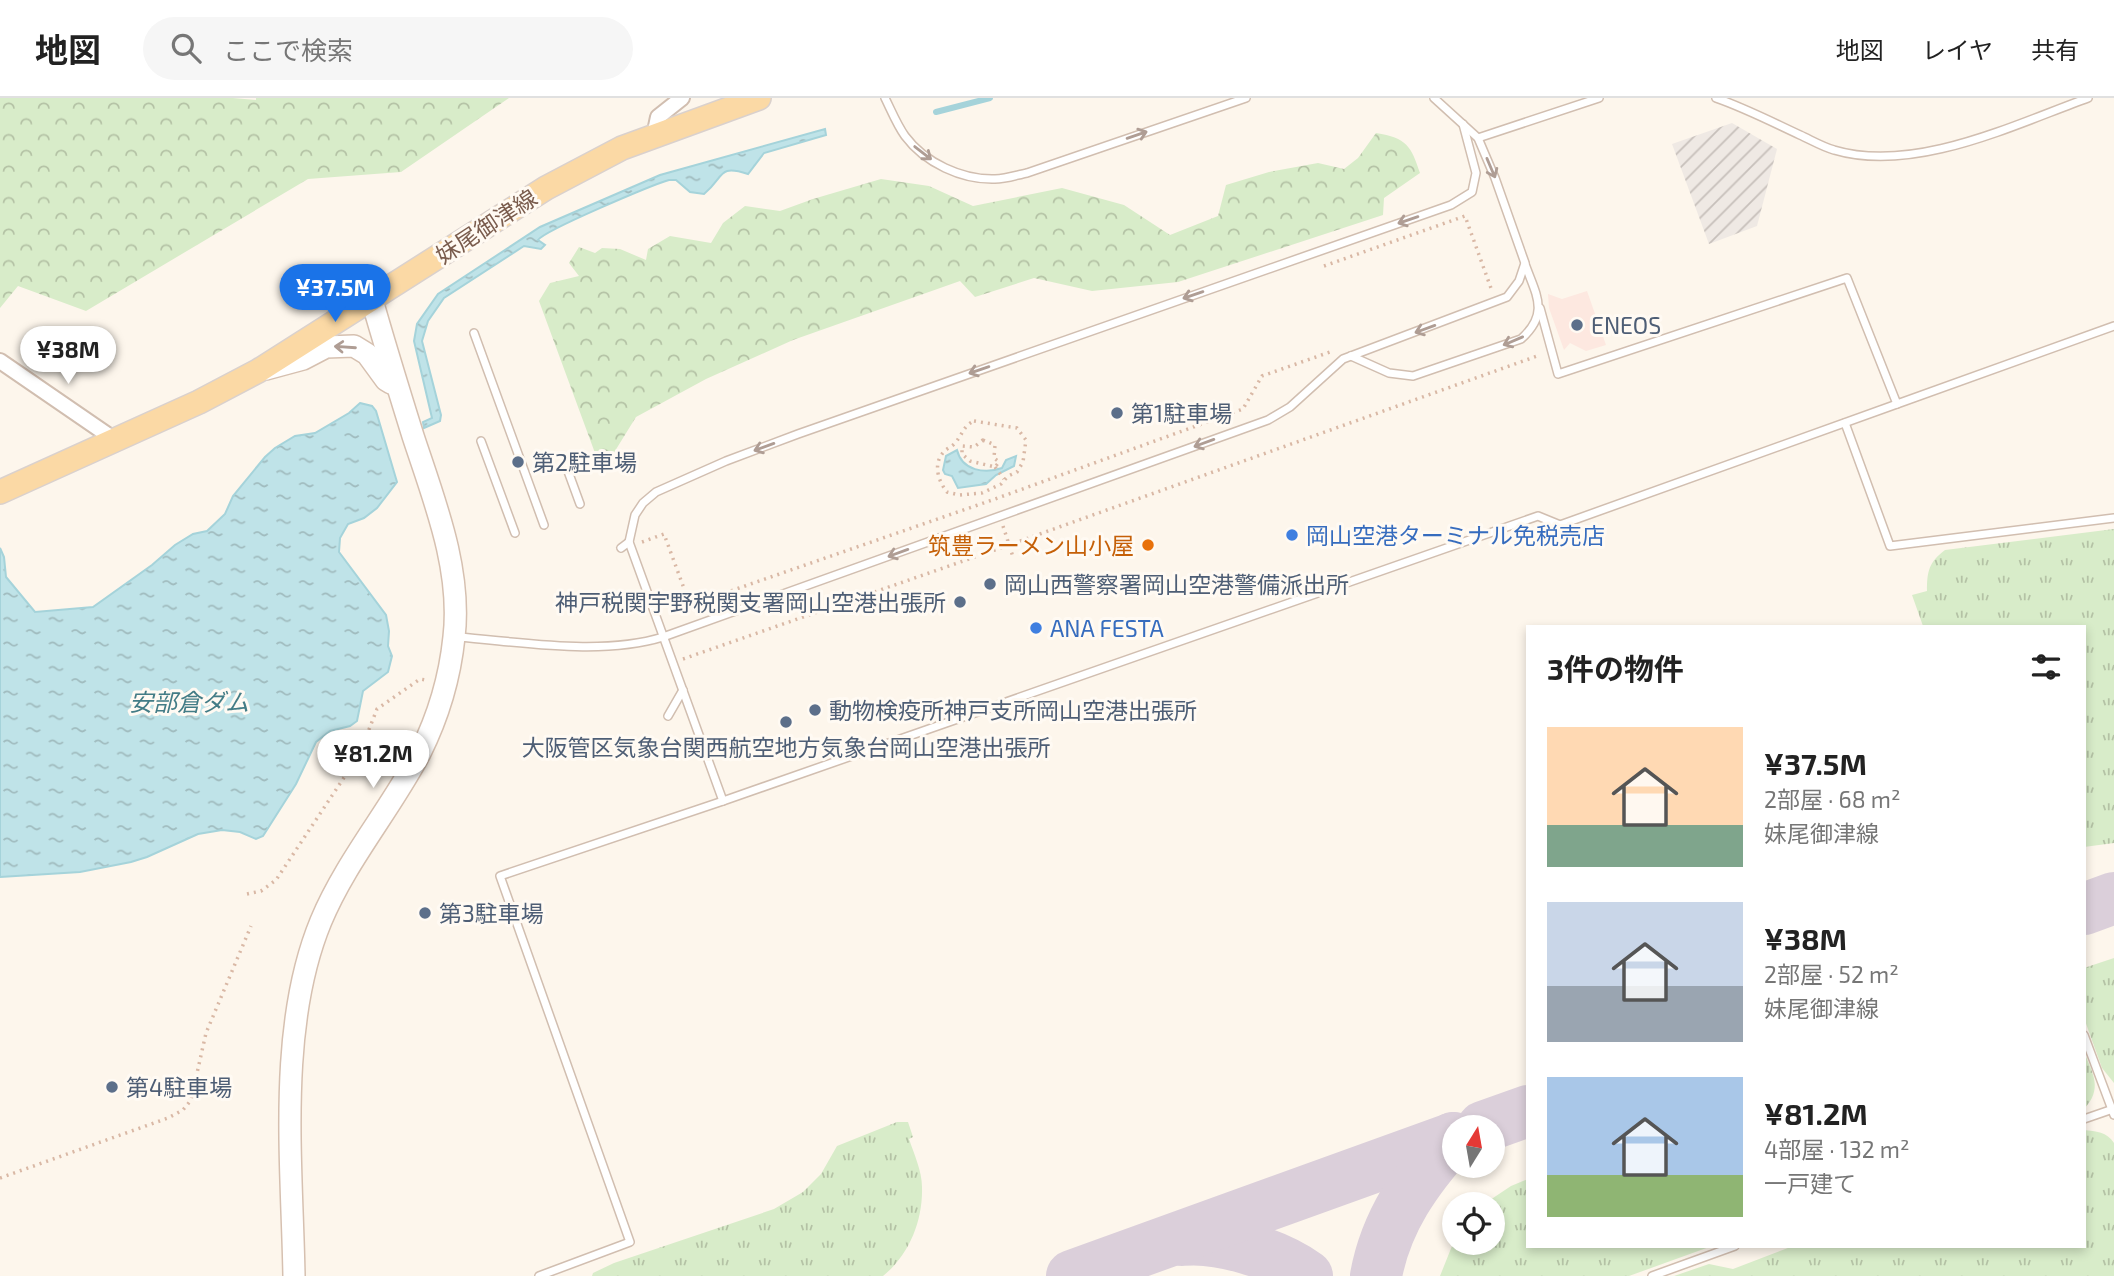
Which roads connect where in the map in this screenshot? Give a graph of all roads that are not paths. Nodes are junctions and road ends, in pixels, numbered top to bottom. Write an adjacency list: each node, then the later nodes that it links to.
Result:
1 (682, 98): 10 (street)
2 (759, 98): 10 (main road, 妹尾御津線)
3 (885, 98): 4 (lane, one-way to 4)
4 (1245, 98)
5 (1434, 98): 9 (lane)
6 (1599, 98): 11 (lane)
7 (1716, 98): 8 (lane)
8 (2088, 98)
9 (1462, 123): 11 (lane); 31 (lane, one-way to 31)
10 (654, 136): 13 (main road, 妹尾御津線)
11 (1478, 138): 12 (lane, one-way to 12)
12 (1525, 263): 14 (lane); 17 (lane, one-way to 17)
13 (372, 300): 19 (main road, 妹尾御津線); 20 (street)
14 (1541, 308): 17 (lane, one-way to 17); 21 (lane)
15 (2114, 326): 21 (lane)
16 (474, 333): 29 (lane)
17 (1351, 356): 34 (lane, one-way to 34)
18 (0, 361): 23 (street)
19 (258, 371): 20 (street, one-way to 19); 23 (main road, 妹尾御津線)
20 (397, 385): 33 (street)
21 (1897, 404): 22 (lane)
22 (1846, 423): 28 (lane); 37 (lane)
23 (115, 440): 26 (main road, 妹尾御津線)
24 (481, 441): 30 (lane)
25 (565, 463): 27 (lane)
26 (0, 492)
27 (580, 504)
28 (2114, 519)
29 (544, 525)
30 (515, 533)
31 (629, 542): 32 (lane); 34 (lane)
32 (621, 548)
33 (454, 637): 34 (lane); 43 (street)
34 (663, 637): 35 (lane)
35 (683, 691): 36 (lane); 37 (lane)
36 (668, 716)
37 (723, 801): 42 (lane)
38 (2086, 1040): 39 (lane)
39 (2113, 1111): 40 (lane)
40 (2086, 1118)
41 (1729, 1248): 46 (lane)
42 (567, 1266): 44 (lane); 45 (lane)
43 (294, 1276)
44 (540, 1276)
45 (571, 1276)
46 (1652, 1276)

